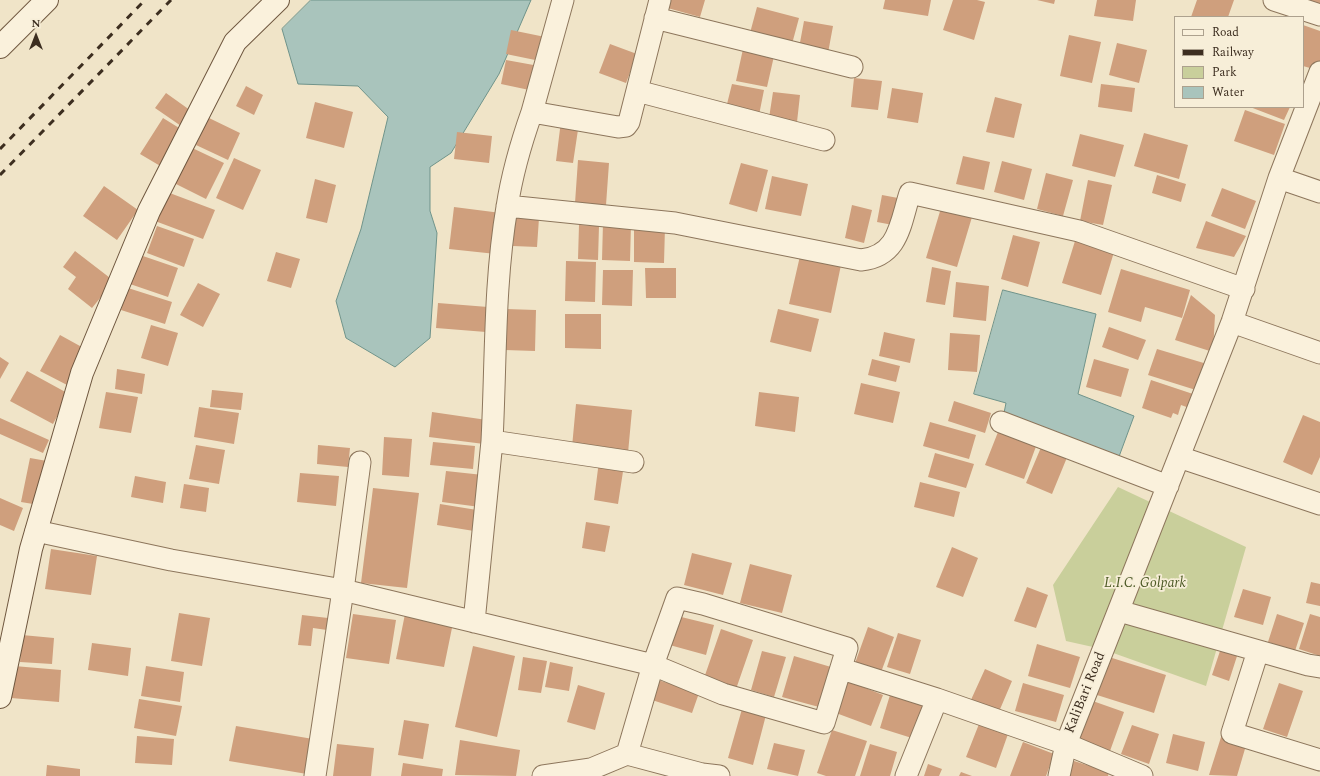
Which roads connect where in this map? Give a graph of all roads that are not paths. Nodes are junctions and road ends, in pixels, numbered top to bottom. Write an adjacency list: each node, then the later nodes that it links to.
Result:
1 (47, 0): 7 (street)
2 (278, 0): 26 (street)
3 (564, 0): 11 (street)
4 (1274, 0): 6 (street)
5 (658, 9): 8 (street); 10 (street)
6 (1320, 15)
7 (0, 47)
8 (852, 67)
9 (1320, 72): 13 (street, KaliBari Road)
10 (637, 91): 11 (street); 12 (street)
11 (532, 112): 15 (street)
12 (824, 140)
13 (1279, 178): 14 (street); 16 (street, KaliBari Road)
14 (1320, 192)
15 (507, 206): 16 (street); 20 (street)
16 (1244, 289): 17 (street, KaliBari Road)
17 (1232, 322): 18 (street); 21 (street, KaliBari Road)
18 (1320, 352)
19 (1001, 422): 24 (street)
20 (492, 441): 23 (street); 29 (street)
21 (1179, 457): 24 (street, KaliBari Road); 25 (street)
22 (360, 462): 27 (street)
23 (633, 462)
24 (1168, 486): 28 (street, KaliBari Road)
25 (1320, 504)
26 (36, 531): 27 (street); 34 (street)
27 (343, 590): 29 (street); 40 (street)
28 (1119, 611): 30 (street); 36 (street, KaliBari Road)
29 (474, 622): 31 (street)
30 (1258, 650): 32 (street); 38 (street)
31 (653, 665): 33 (street); 33 (street); 37 (street)
32 (1320, 666)
33 (842, 669): 35 (street)
34 (0, 697)
35 (937, 699): 36 (street); 42 (street)
36 (1066, 744): 43 (street, KaliBari Road); 44 (street)
37 (627, 754): 39 (street); 41 (street)
38 (1320, 760)
39 (707, 775)
40 (315, 776)
41 (543, 776)
42 (906, 776)
43 (1059, 776)
44 (1142, 776)

